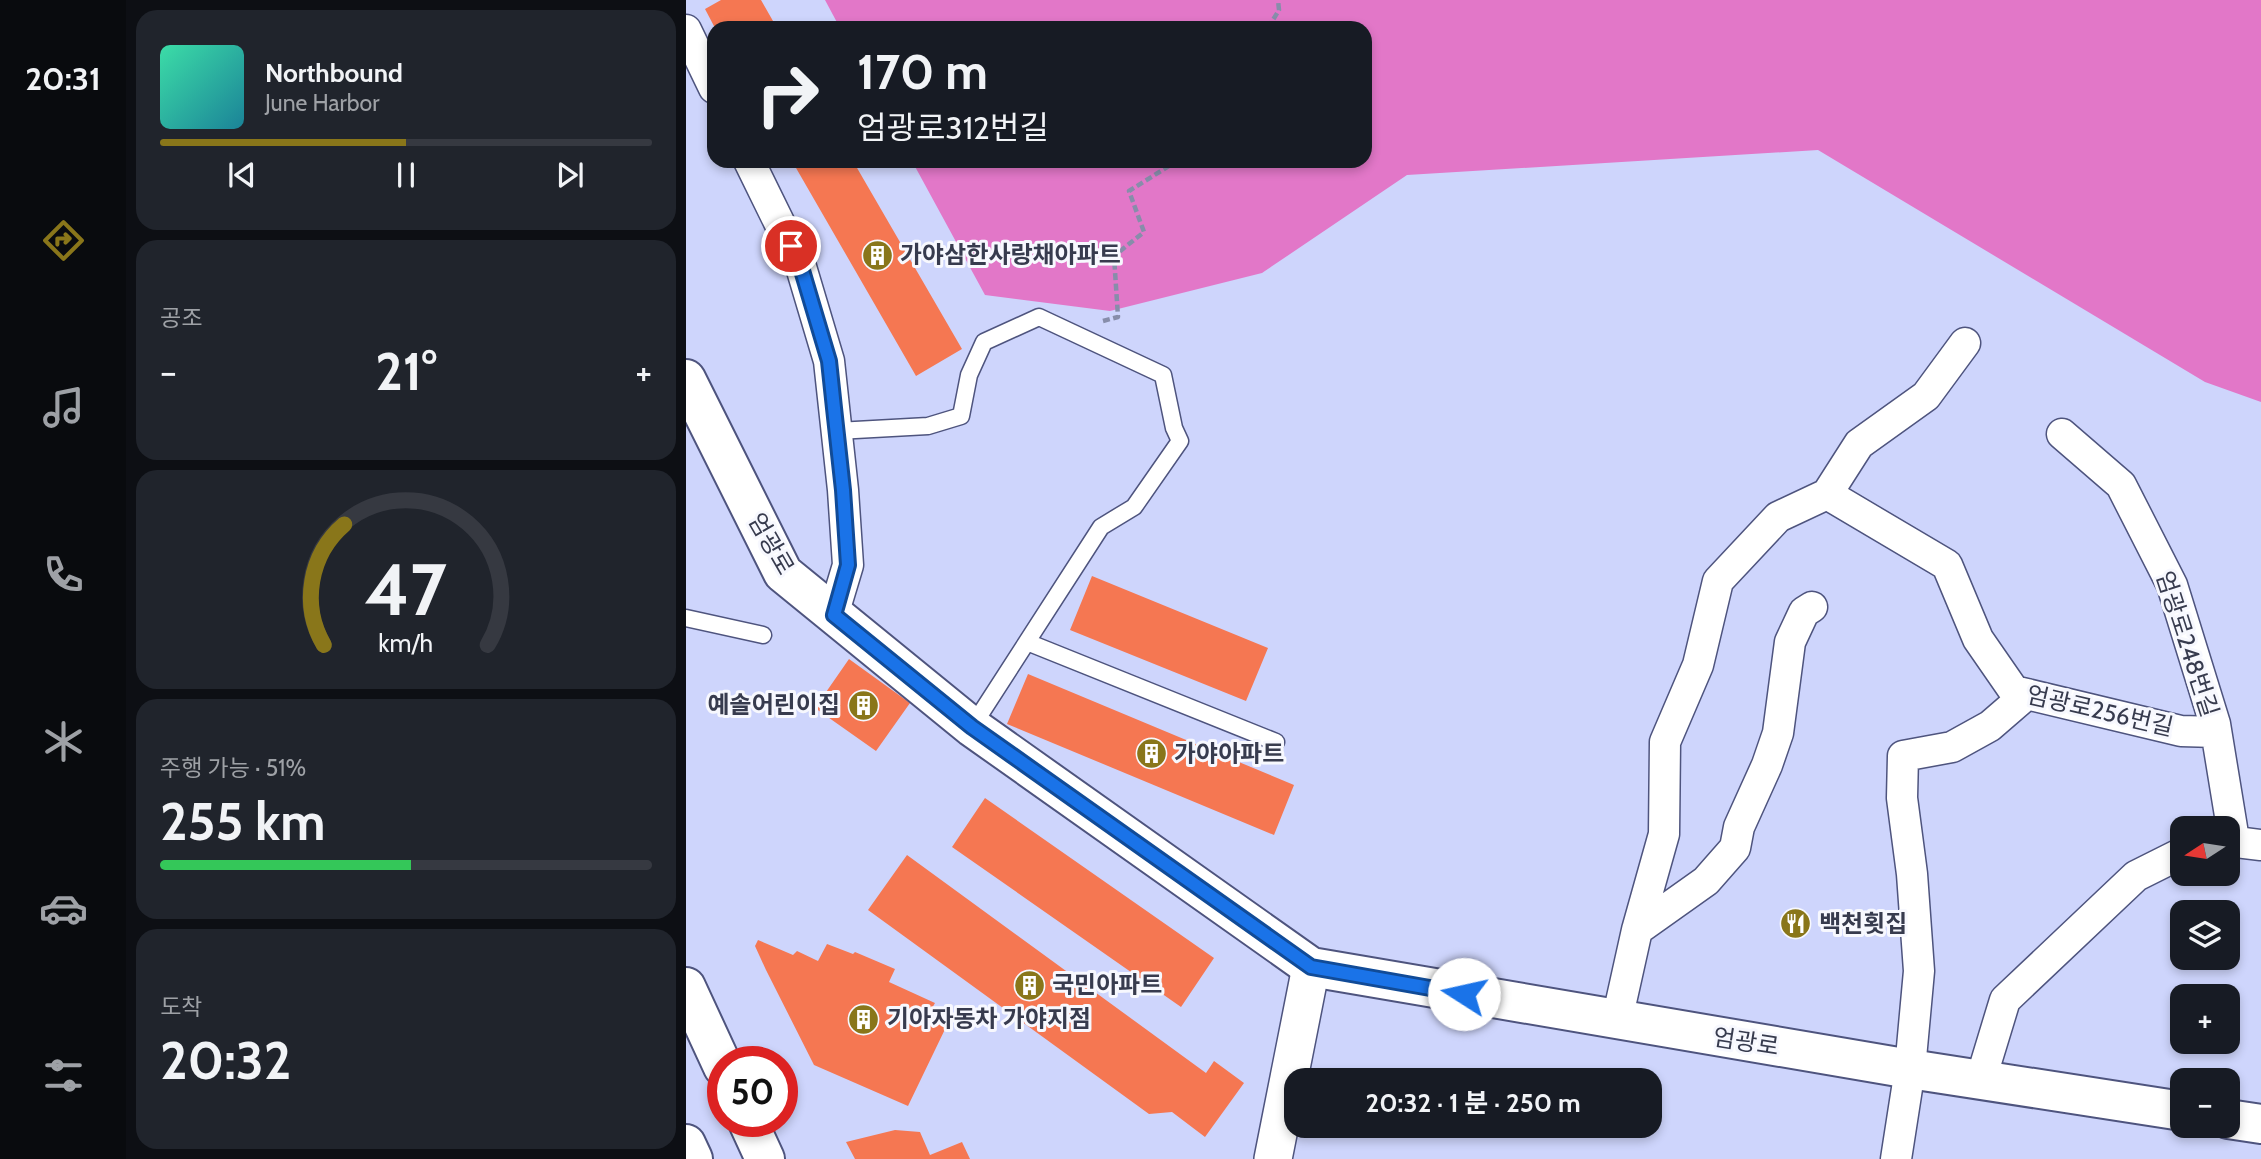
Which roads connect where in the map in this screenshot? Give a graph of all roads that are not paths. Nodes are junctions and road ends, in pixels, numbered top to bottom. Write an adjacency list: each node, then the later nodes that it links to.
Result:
1 (686, 30): 2 (street)
2 (707, 74)
3 (753, 168): 6 (street)
4 (1965, 343): 8 (street)
5 (686, 379): 10 (main road, 엄광로)
6 (837, 431): 10 (street); 13 (lane)
7 (2062, 434): 16 (street, 엄광로248번길)
8 (1826, 494): 14 (street, 엄광로256번길); 20 (street)
9 (1812, 607): 20 (street)
10 (834, 615): 15 (main road, 엄광로)
11 (689, 618): 12 (lane)
12 (763, 635)
13 (1027, 642): 15 (lane); 17 (lane)
14 (2027, 694): 16 (street, 엄광로256번길); 25 (street)
15 (972, 727): 21 (main road, 엄광로)
16 (2216, 733): 18 (street, 엄광로248번길)
17 (1276, 742)
18 (2241, 842)
19 (2170, 859): 26 (street)
20 (1637, 930): 23 (street)
21 (1311, 967): 23 (main road, 엄광로); 34 (street)
22 (686, 987): 24 (main road)
23 (1617, 1020): 25 (main road, 엄광로)
24 (713, 1046)
25 (1910, 1069): 26 (main road, 엄광로); 35 (street)
26 (1981, 1079): 27 (main road, 엄광로)
27 (2170, 1109)
28 (2240, 1121): 29 (main road)
29 (2261, 1124)
30 (755, 1137): 33 (main road)
31 (686, 1144): 32 (main road)
32 (692, 1159)
33 (765, 1159)
34 (1273, 1159)
35 (1896, 1159)

